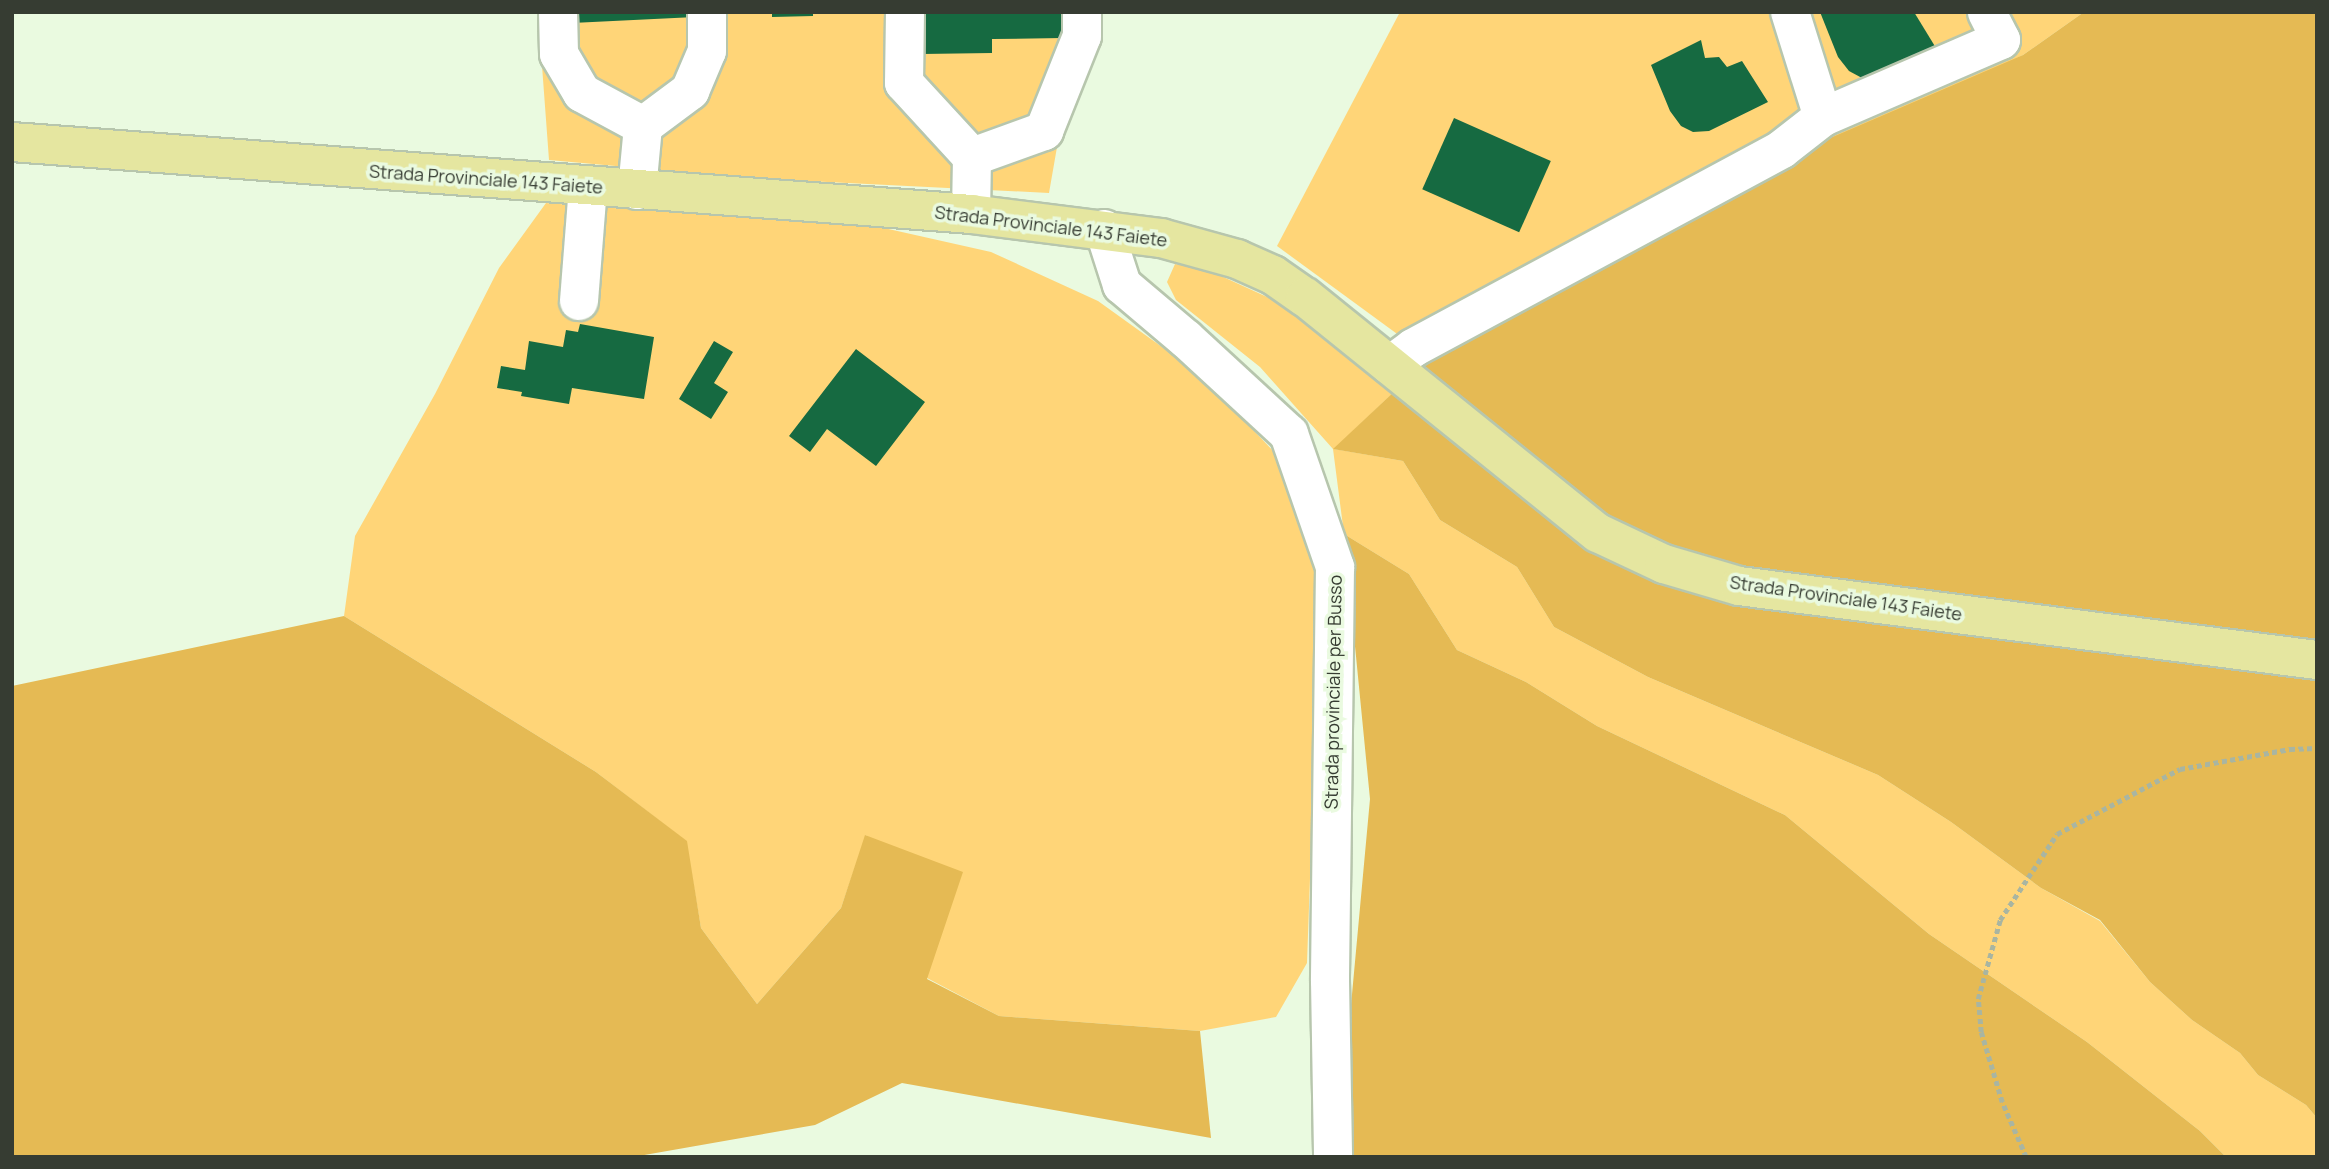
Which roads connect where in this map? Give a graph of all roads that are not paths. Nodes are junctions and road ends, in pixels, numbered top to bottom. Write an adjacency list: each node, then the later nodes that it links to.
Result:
1 (558, 12): 8 (street)
2 (706, 12): 8 (street)
3 (905, 12): 10 (street)
4 (1082, 12): 10 (street)
5 (1790, 12): 7 (street)
6 (1987, 12): 7 (street)
7 (1823, 117): 16 (street)
8 (643, 126): 12 (street)
9 (12, 142): 11 (main road, Strada Provinciale 143 Faiete)
10 (972, 157): 13 (street)
11 (588, 187): 12 (main road, Strada Provinciale 143 Faiete); 15 (street)
12 (637, 191): 13 (main road, Strada Provinciale 143 Faiete)
13 (971, 214): 14 (main road, Strada Provinciale 143 Faiete)
14 (1104, 229): 16 (main road, Strada Provinciale 143 Faiete); 18 (street, Strada provinciale per Busso)
15 (579, 301)
16 (1390, 365): 17 (main road, Strada Provinciale 143 Faiete)
17 (2317, 660)
18 (1333, 1157)

